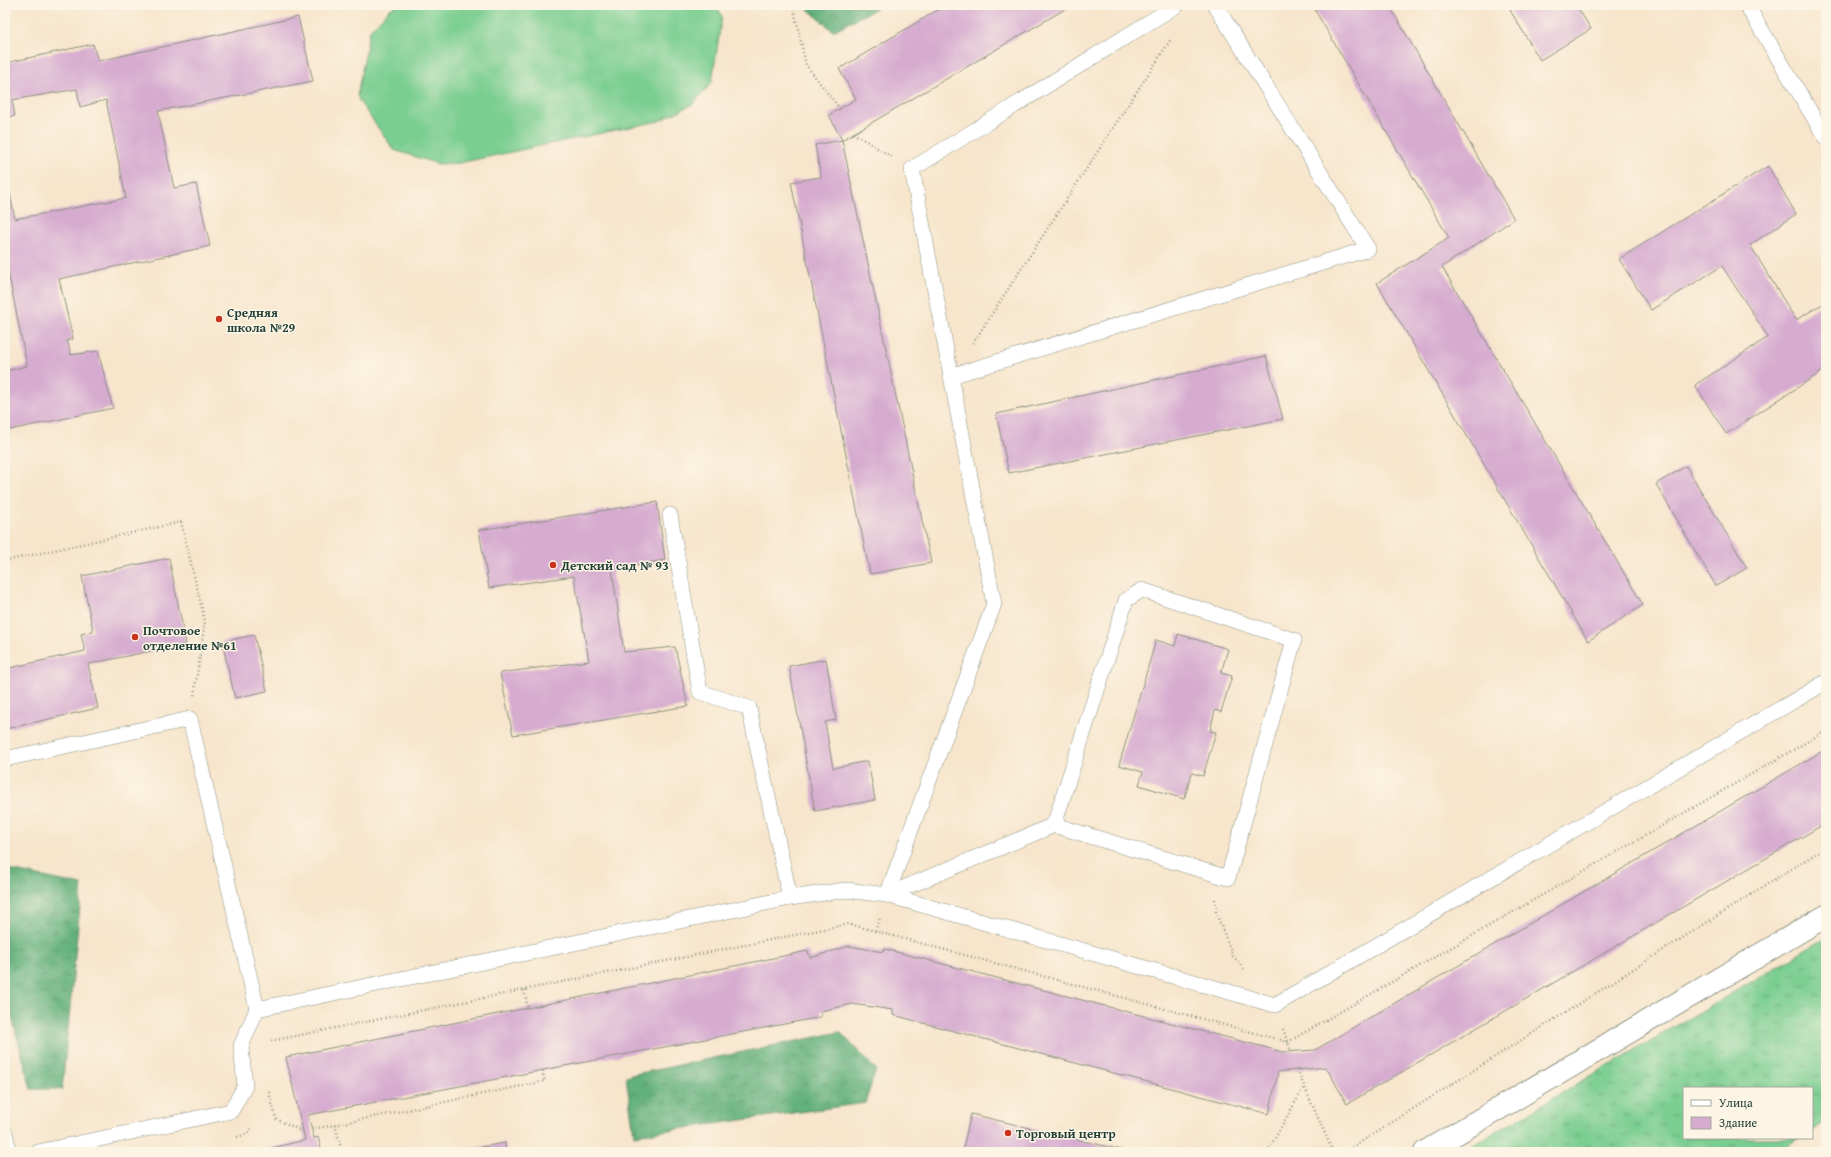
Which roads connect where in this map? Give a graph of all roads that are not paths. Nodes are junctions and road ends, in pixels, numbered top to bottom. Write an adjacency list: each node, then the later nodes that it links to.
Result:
1 (1177, 5): 5 (lane)
2 (1215, 5): 5 (lane)
3 (1751, 6): 4 (lane)
4 (1826, 138)
5 (951, 376): 10 (lane)
6 (670, 515): 11 (lane)
7 (1826, 682): 10 (lane)
8 (5, 759): 13 (lane)
9 (1054, 825): 9 (lane); 10 (lane)
10 (887, 895): 11 (lane)
11 (790, 898): 13 (lane)
12 (1826, 916): 17 (street)
13 (257, 1009): 16 (lane)
14 (5, 1133): 15 (lane)
15 (9, 1152)
16 (38, 1152)
17 (1425, 1152)

